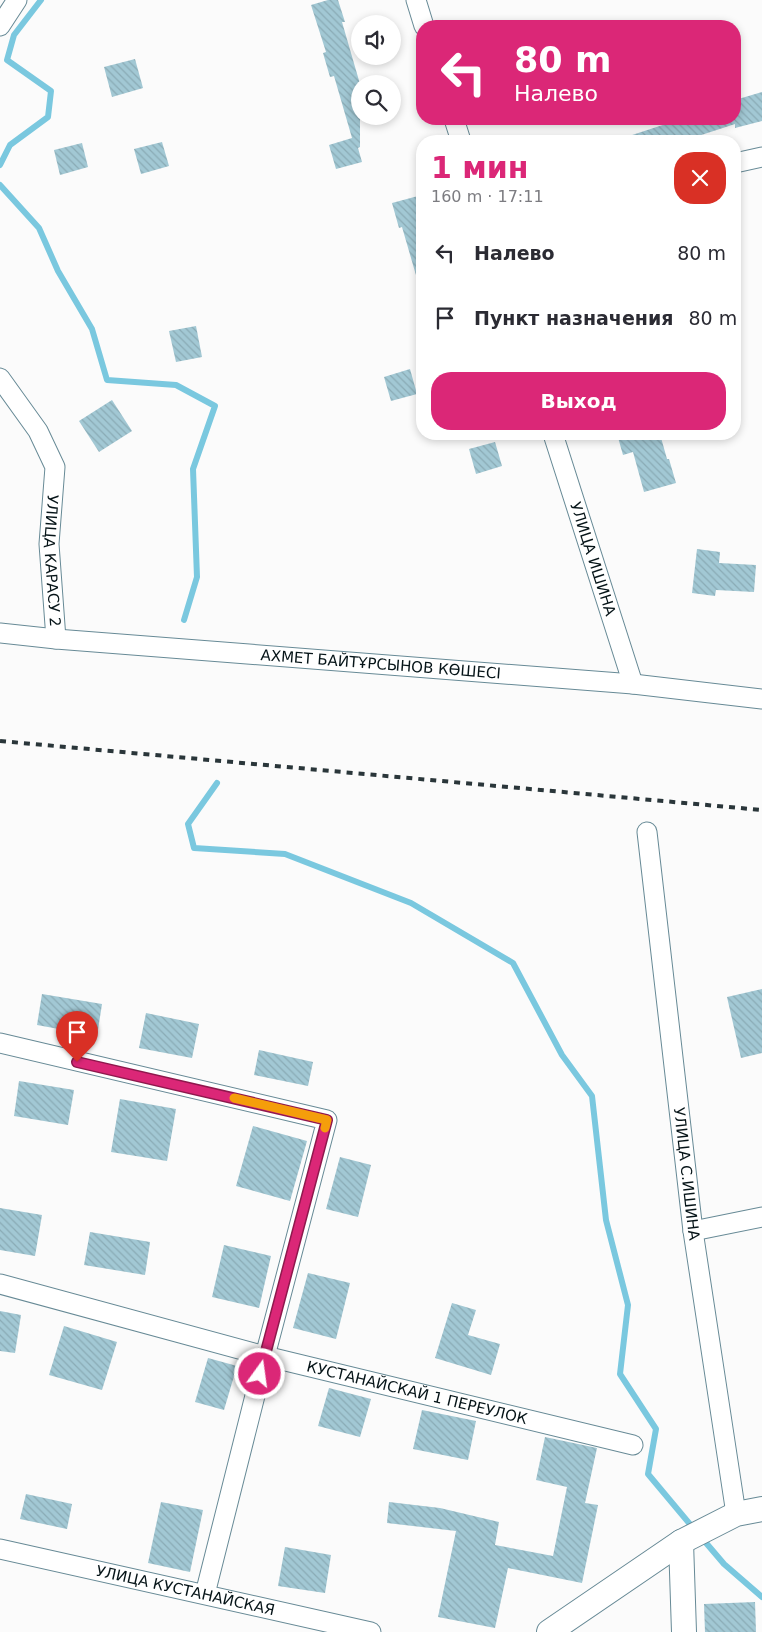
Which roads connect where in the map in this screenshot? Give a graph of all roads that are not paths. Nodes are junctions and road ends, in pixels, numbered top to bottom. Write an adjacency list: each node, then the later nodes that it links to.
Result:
1 (17, 0): 4 (street)
2 (416, 0): 3 (street)
3 (422, 20)
4 (0, 26)
5 (762, 157): 6 (street)
6 (741, 162)
7 (0, 378): 10 (street, УЛИЦА КАРАСУ 2)
8 (556, 440): 11 (street, УЛИЦА ИШИНА)
9 (0, 633): 10 (street, АХМЕТ БАЙТҰРСЫНОВ КӨШЕСІ)
10 (56, 639): 11 (street, АХМЕТ БАЙТҰРСЫНОВ КӨШЕСІ)
11 (633, 684): 12 (street, АХМЕТ БАЙТҰРСЫНОВ КӨШЕСІ)
12 (762, 699)
13 (647, 832): 16 (street, УЛИЦА С.ИШИНА)
14 (0, 1044): 18 (street)
15 (762, 1218): 16 (street)
16 (693, 1231): 21 (street, УЛИЦА С.ИШИНА)
17 (0, 1284): 18 (street, КУСТАНАЙСКАЙ 1 ПЕРЕУЛОК)
18 (265, 1356): 19 (street, КУСТАНАЙСКАЙ 1 ПЕРЕУЛОК); 24 (street)
19 (633, 1445)
20 (762, 1509): 21 (street)
21 (736, 1514): 22 (street)
22 (680, 1542): 26 (street); 27 (street)
23 (0, 1549): 24 (street, УЛИЦА КУСТАНАЙСКАЯ)
24 (205, 1594): 25 (street, УЛИЦА КУСТАНАЙСКАЯ)
25 (371, 1632)
26 (549, 1632)
27 (684, 1632)

